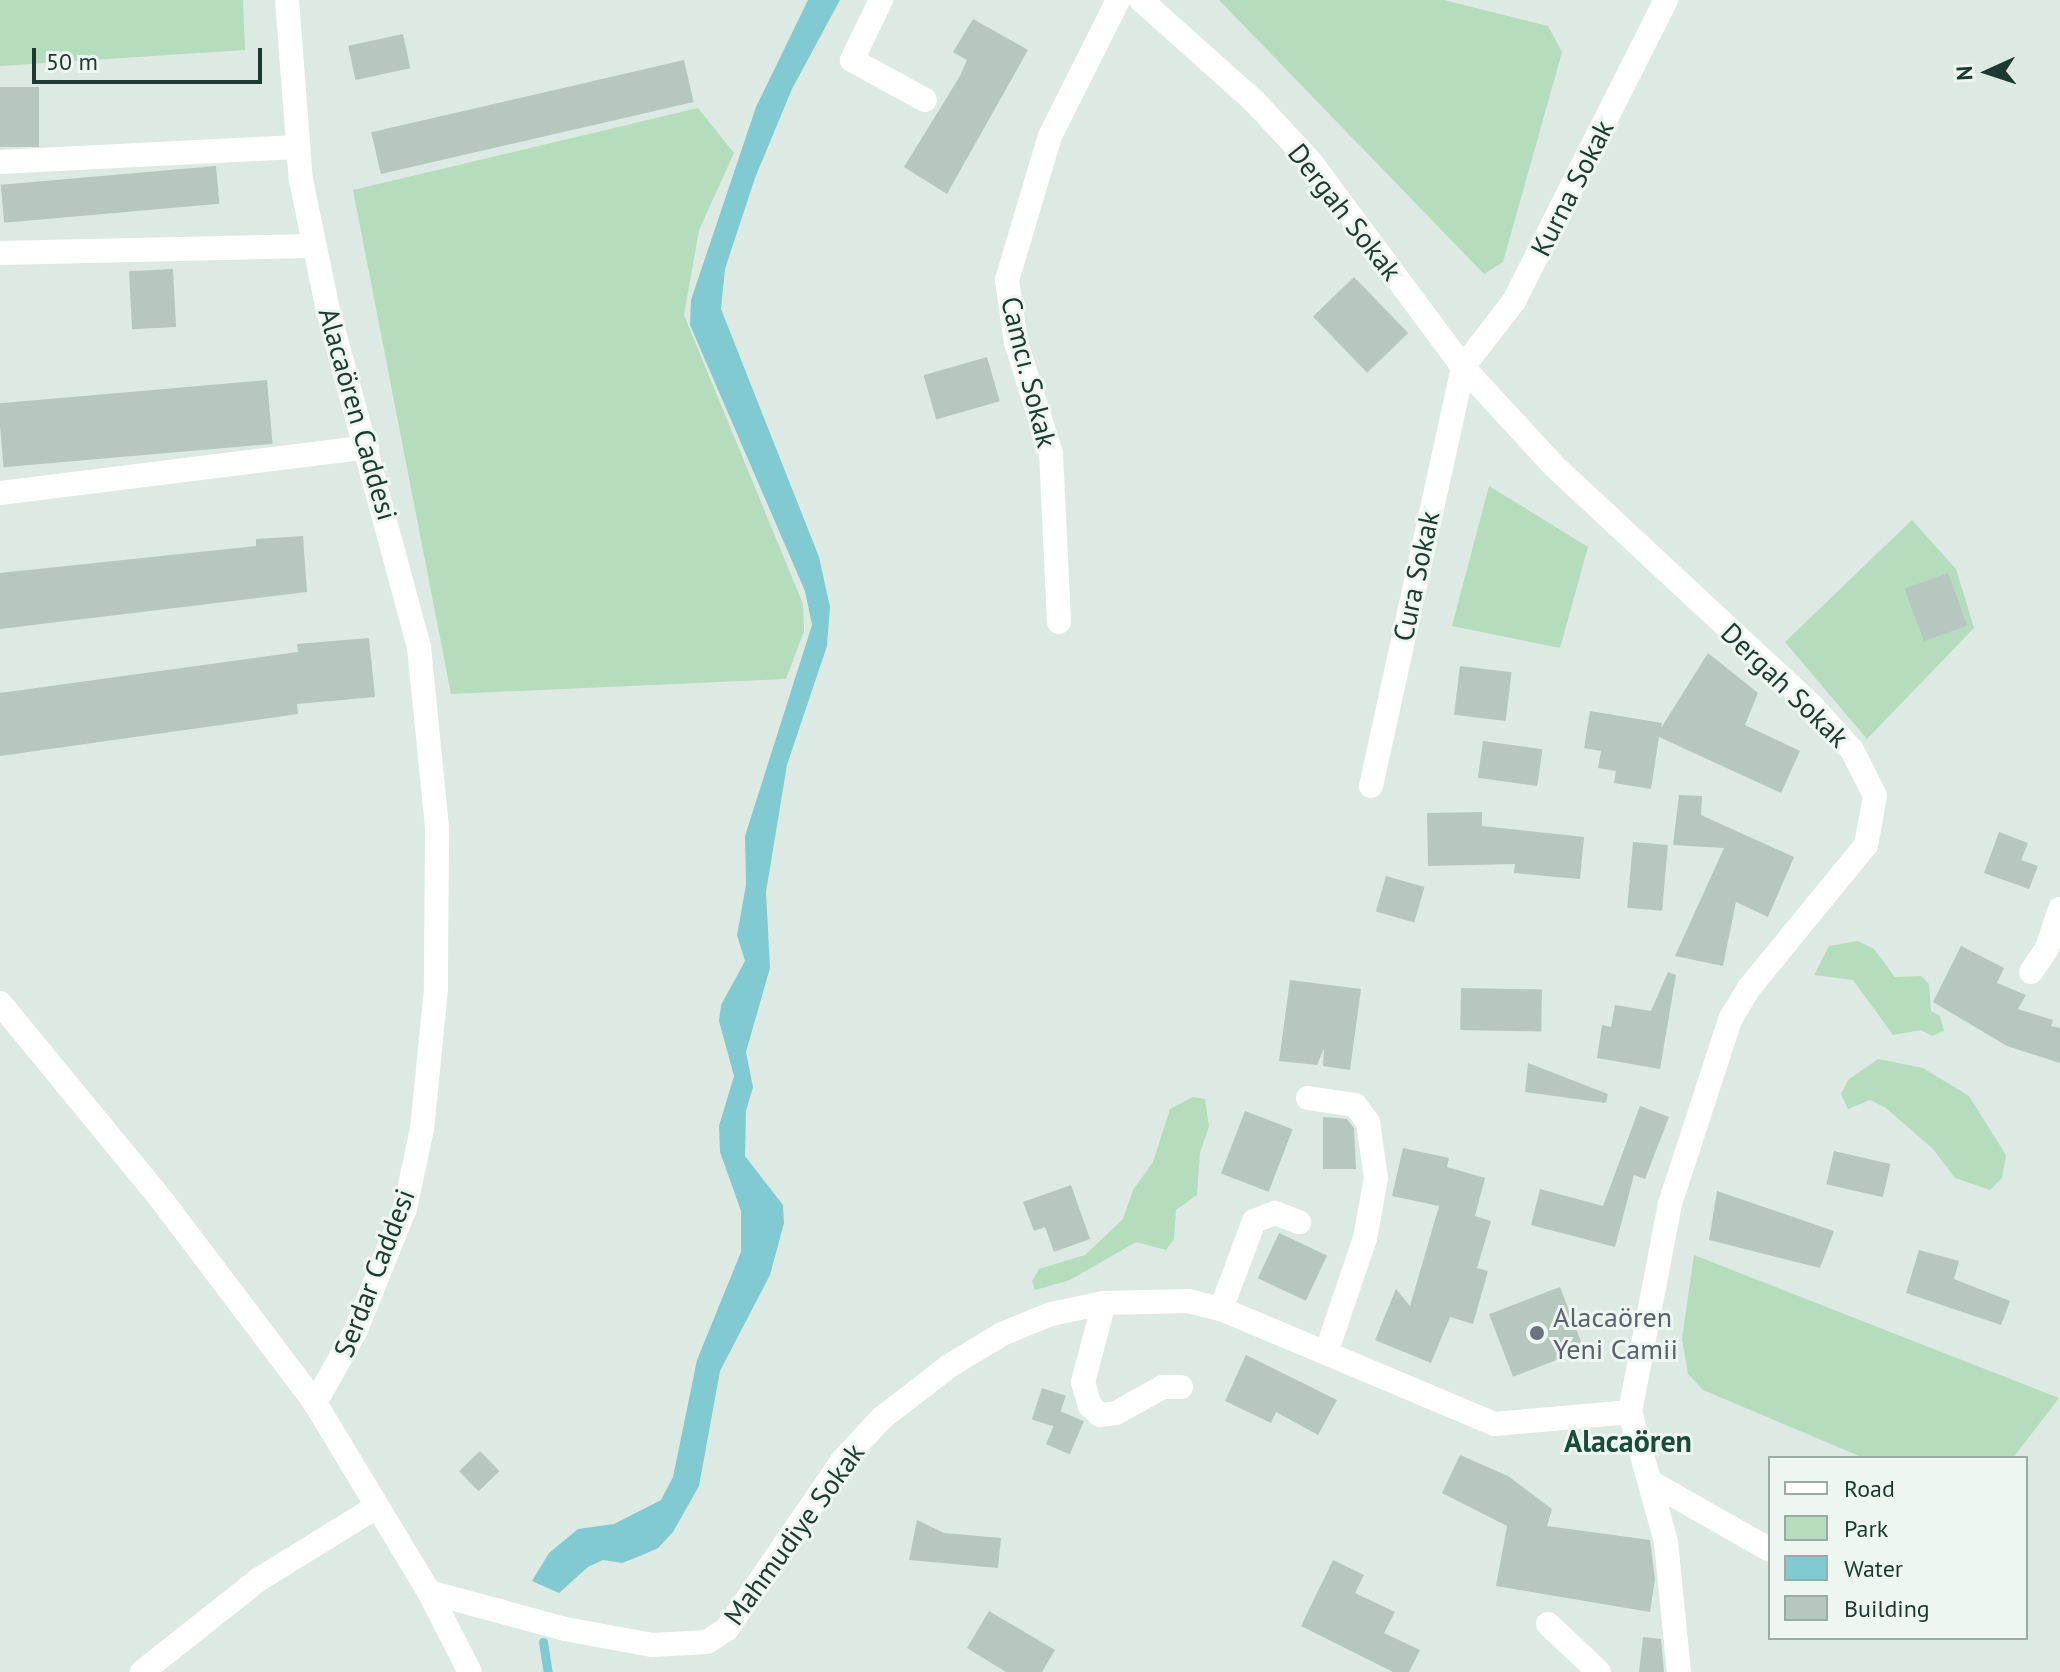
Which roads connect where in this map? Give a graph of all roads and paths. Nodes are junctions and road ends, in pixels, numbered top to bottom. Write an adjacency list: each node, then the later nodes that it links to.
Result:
1 (287, 0): 7 (street, Alacaören Caddesi)
2 (881, 0): 6 (street)
3 (1118, 0): 14 (street, Camcı. Sokak)
4 (1141, 0): 11 (street, Dergah Sokak)
5 (1666, 0): 11 (street, Kurna Sokak)
6 (925, 100)
7 (298, 147): 8 (street); 9 (street, Alacaören Caddesi)
8 (0, 162)
9 (314, 246): 10 (street); 12 (street, Alacaören Caddesi)
10 (0, 253)
11 (1463, 367): 15 (street, Cura Sokak); 27 (street, Dergah Sokak)
12 (367, 447): 13 (street); 16 (street, Alacaören Caddesi)
13 (0, 493)
14 (1059, 622)
15 (1371, 786)
16 (437, 827): 26 (street, Serdar Caddesi)
17 (2060, 909): 18 (street)
18 (2031, 972)
19 (0, 1003): 26 (street)
20 (1308, 1098): 24 (street)
21 (1299, 1222): 23 (street)
22 (1104, 1303): 23 (street, Mahmudiye Sokak); 25 (street); 31 (street, Mahmudiye Sokak)
23 (1221, 1309): 24 (street, Mahmudiye Sokak)
24 (1327, 1350): 27 (street, Mahmudiye Sokak)
25 (1181, 1387)
26 (315, 1403): 29 (street)
27 (1630, 1412): 28 (street, Dergah Sokak)
28 (1654, 1484): 30 (street); 36 (street, Dergah Sokak)
29 (376, 1507): 31 (street); 33 (street)
30 (1768, 1549)
31 (429, 1592): 34 (street)
32 (1548, 1624): 35 (street)
33 (142, 1672)
34 (470, 1672)
35 (1599, 1672)
36 (1679, 1672)

